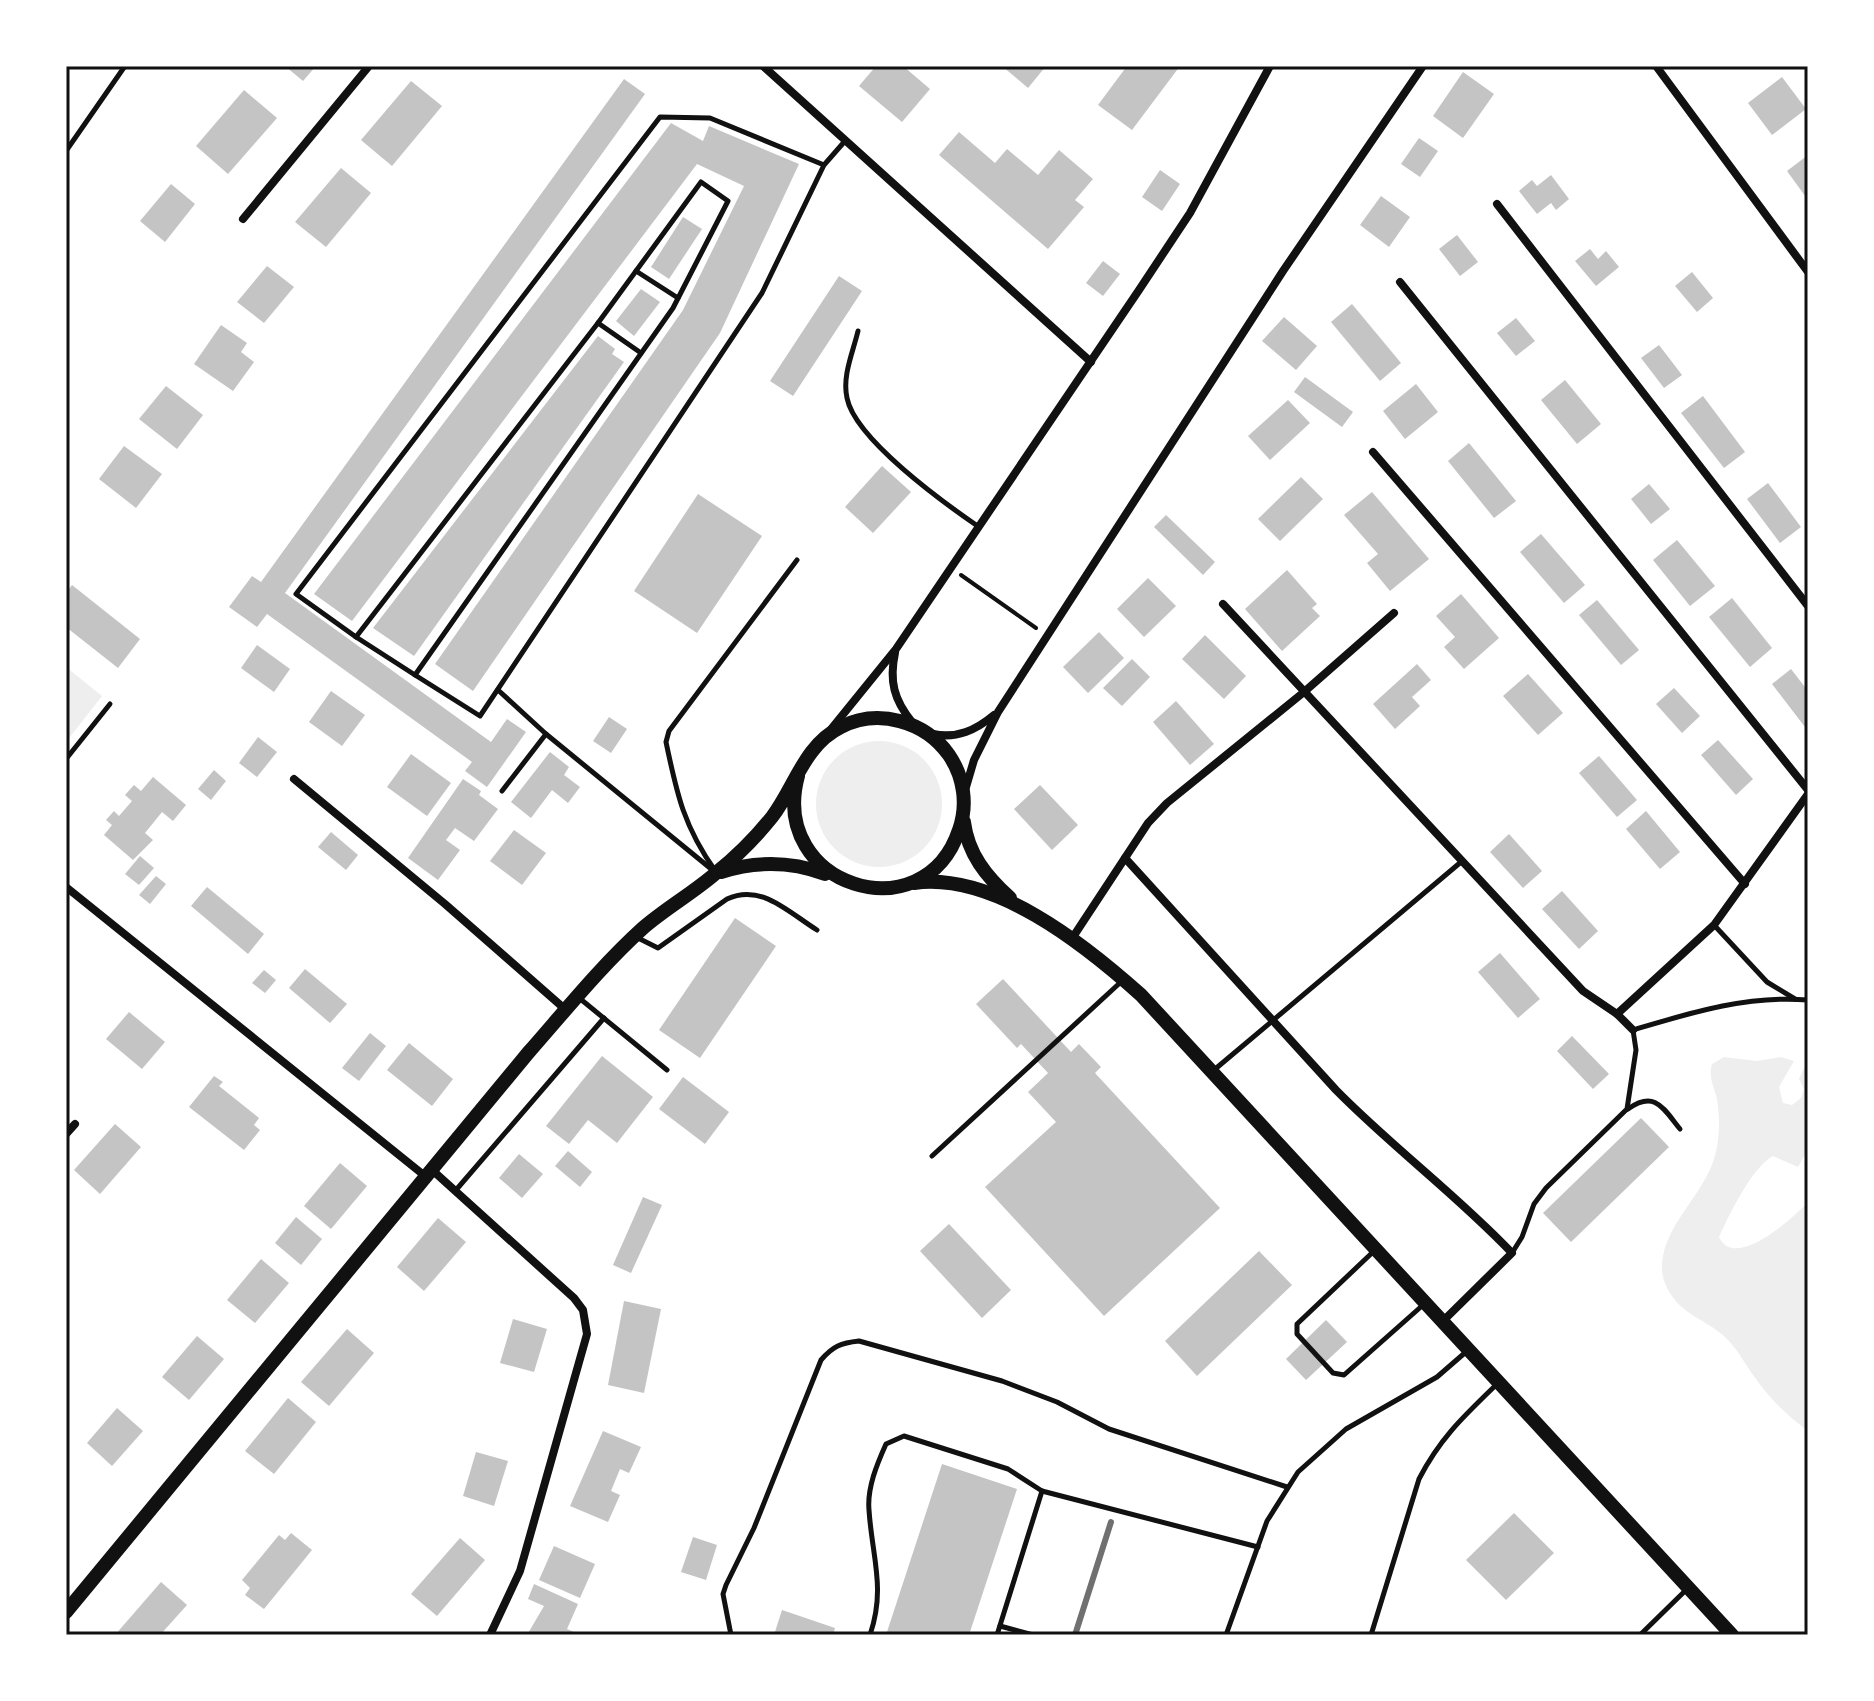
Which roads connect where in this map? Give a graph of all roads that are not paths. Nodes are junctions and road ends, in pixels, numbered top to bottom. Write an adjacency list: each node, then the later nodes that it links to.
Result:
1 (125, 66): 8 (lane)
2 (369, 66): 11 (street)
3 (763, 66): 7 (street)
4 (1270, 66): 19 (street)
5 (1423, 66): 32 (street)
6 (1656, 66): 13 (street)
7 (845, 140): 9 (lane); 19 (street)
8 (66, 151)
9 (824, 165): 26 (lane); 29 (lane)
10 (1497, 204): 24 (street)
11 (243, 219)
12 (636, 271): 15 (lane); 15 (lane); 16 (lane)
13 (1808, 272)
14 (1400, 282): 40 (street)
15 (678, 298): 18 (lane)
16 (598, 323): 18 (lane); 26 (lane)
17 (858, 331): 21 (lane)
18 (641, 353): 28 (lane)
19 (1091, 362): 21 (street)
20 (1373, 452): 46 (street)
21 (979, 527): 27 (street)
22 (797, 560): 44 (lane)
23 (1223, 604): 30 (street)
24 (1808, 606)
25 (1394, 613): 30 (street)
26 (356, 637): 28 (lane)
27 (896, 649): 33 (street); 35 (street)
28 (415, 675): 29 (lane)
29 (498, 690): 34 (lane)
30 (1304, 692): 42 (street); 43 (street)
31 (110, 704): 36 (lane)
32 (998, 712): 33 (street); 41 (street)
33 (920, 729): 35 (main road); 41 (main road)
34 (546, 734): 39 (lane); 44 (lane)
35 (823, 739): 37 (main road)
36 (66, 759)
37 (798, 776): 44 (main road); 45 (main road)
38 (294, 779): 58 (street)
39 (502, 791)
40 (1808, 792): 46 (street)
41 (963, 810): 47 (main road); 49 (main road)
42 (1125, 858): 53 (street); 61 (street)
43 (1461, 862): 59 (street); 61 (lane)
44 (717, 873): 45 (main road); 52 (main road)
45 (848, 883): 47 (main road)
46 (1745, 884): 50 (street)
47 (901, 886): 49 (main road)
48 (66, 887): 70 (street)
49 (1022, 908): 53 (main road)
50 (1714, 925): 56 (lane); 59 (street)
51 (817, 930): 52 (lane)
52 (635, 936): 55 (main road)
53 (1071, 940): 54 (main road)
54 (1124, 979): 64 (main road); 69 (lane)
55 (578, 997): 58 (main road); 60 (lane)
56 (1796, 999): 57 (lane); 62 (lane)
57 (1808, 1000)
58 (566, 1010): 70 (main road)
59 (1617, 1014): 62 (street)
60 (604, 1018): 63 (lane); 71 (lane)
61 (1271, 1020): 64 (lane); 73 (street)
62 (1633, 1030): 65 (lane)
63 (667, 1070)
64 (1213, 1071): 72 (main road)
65 (1627, 1109): 67 (lane); 73 (lane)
66 (75, 1124): 68 (street)
67 (1680, 1129)
68 (66, 1134)
69 (932, 1156)
70 (428, 1173): 71 (street); 82 (main road)
71 (455, 1190): 84 (street)
72 (1375, 1250): 74 (main road); 74 (lane)
73 (1512, 1253): 75 (street)
74 (1425, 1303): 75 (main road)
75 (1442, 1322): 76 (main road)
76 (1468, 1350): 77 (main road); 78 (lane)
77 (1498, 1383): 81 (main road); 90 (lane)
78 (1287, 1487): 80 (lane); 85 (lane)
79 (1042, 1491): 80 (lane); 83 (lane); 86 (lane)
80 (1258, 1547): 89 (lane)
81 (1688, 1588): 91 (lane); 92 (main road)
82 (66, 1612)
83 (1000, 1626): 87 (lane); 88 (lane)
84 (490, 1635)
85 (731, 1635)
86 (870, 1635)
87 (997, 1635)
88 (1033, 1635)
89 (1226, 1635)
90 (1371, 1635)
91 (1640, 1635)
92 (1732, 1635)

